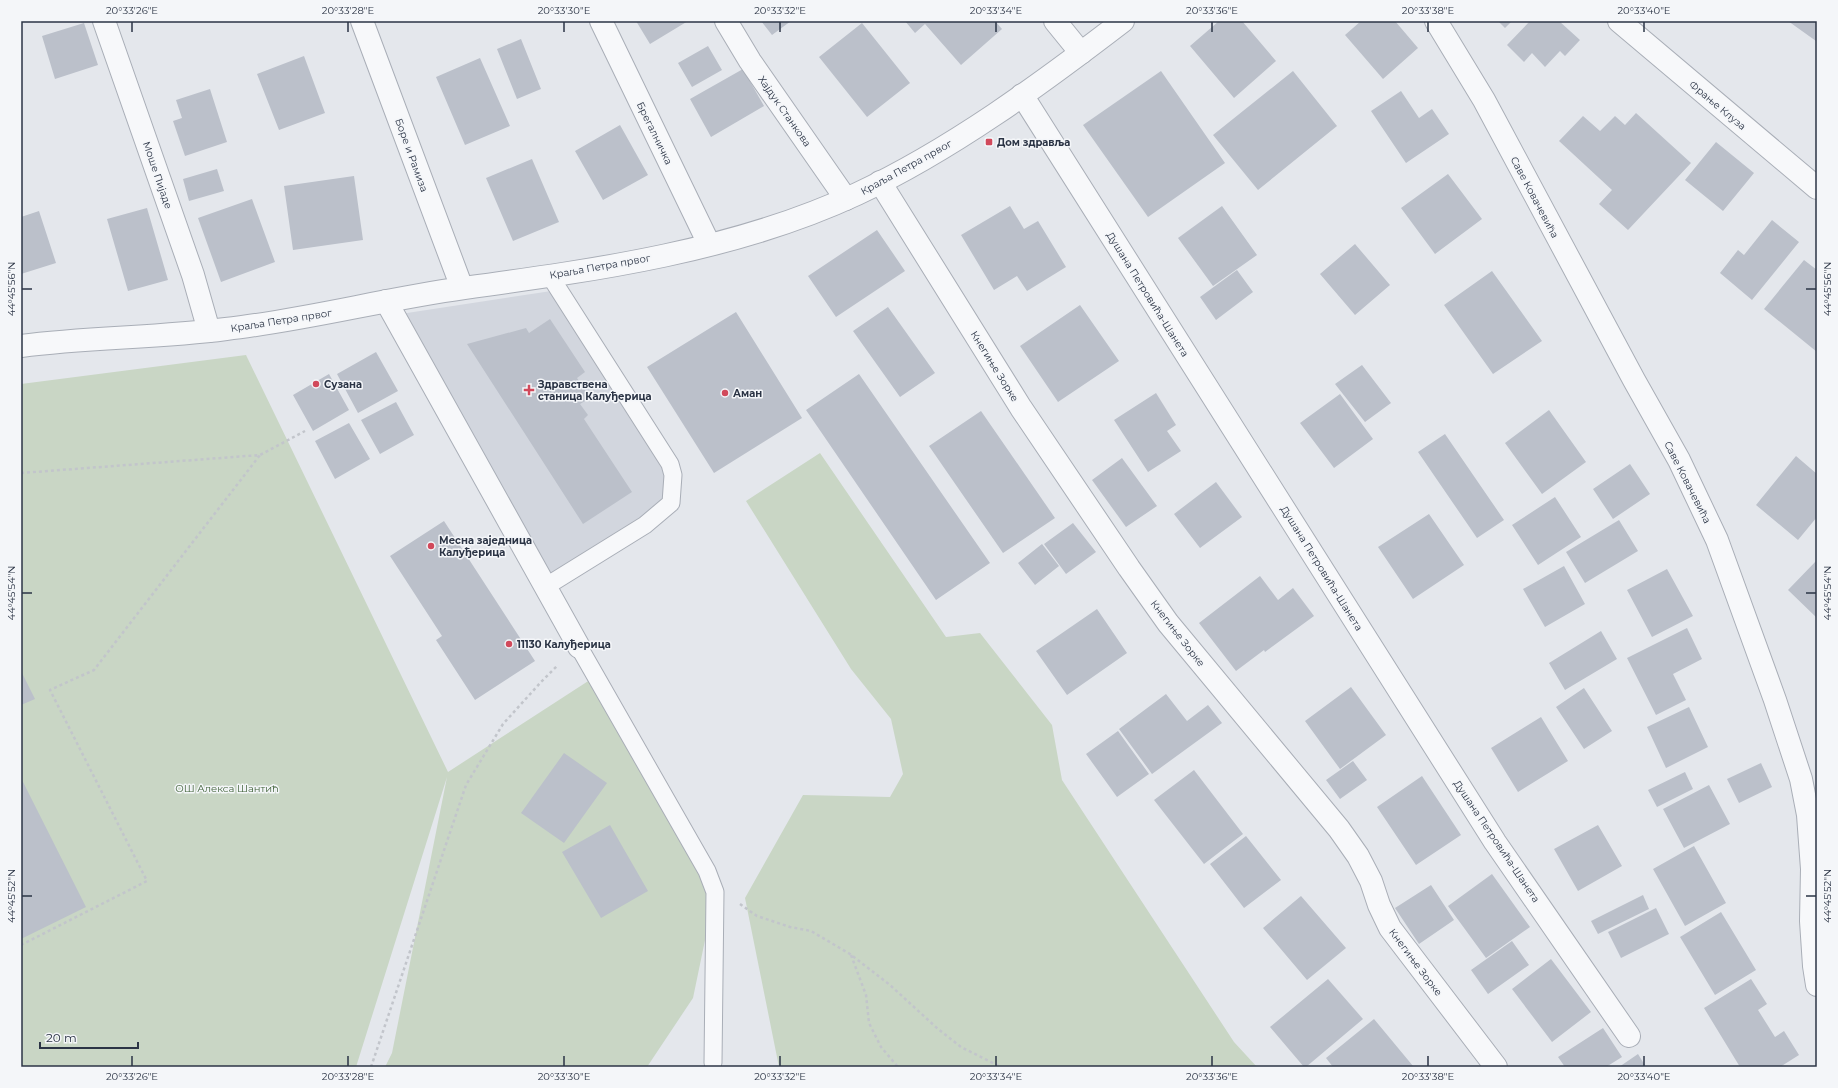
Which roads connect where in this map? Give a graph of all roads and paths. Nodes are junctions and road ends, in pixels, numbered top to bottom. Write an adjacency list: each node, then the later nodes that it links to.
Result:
1 (104, 21): 18 (street, Моше Пијаде)
2 (362, 21): 16 (street, Боре и Рамиза)
3 (602, 21): 14 (street, Брегалничка)
4 (726, 21): 13 (street, Хајдук Станкова)
5 (1054, 21): 9 (street)
6 (1123, 21): 9 (street, Краља Петра првог)
7 (1436, 21): 28 (street, Саве Ковачевића)
8 (1619, 21): 12 (street, Фрање Клуза)
9 (1081, 53): 10 (street, Краља Петра првог)
10 (1022, 96): 11 (street, Краља Петра првог); 29 (street, Душана Петровића-Шанета)
11 (880, 182): 13 (street, Краља Петра првог); 34 (street, Кнегиње Зорке)
12 (1817, 188)
13 (846, 199): 14 (street, Краља Петра првог)
14 (709, 244): 15 (street, Краља Петра првог)
15 (550, 276): 16 (street, Краља Петра првог); 23 (lane)
16 (462, 288): 17 (street, Краља Петра првог)
17 (386, 301): 18 (street, Краља Петра првог); 23 (street)
18 (209, 331): 19 (street, Краља Петра првог)
19 (21, 346)
20 (305, 431): 21 (path)
21 (260, 455): 22 (path); 26 (path)
22 (21, 472)
23 (545, 587): 24 (street)
24 (579, 647): 25 (lane); 31 (path)
25 (714, 892): 27 (path); 30 (lane)
26 (21, 945)
27 (850, 954): 32 (path); 33 (path)
28 (1817, 985)
29 (1629, 1036)
30 (713, 1063)
31 (371, 1067)
32 (898, 1067)
33 (1001, 1067)
34 (1496, 1067)

